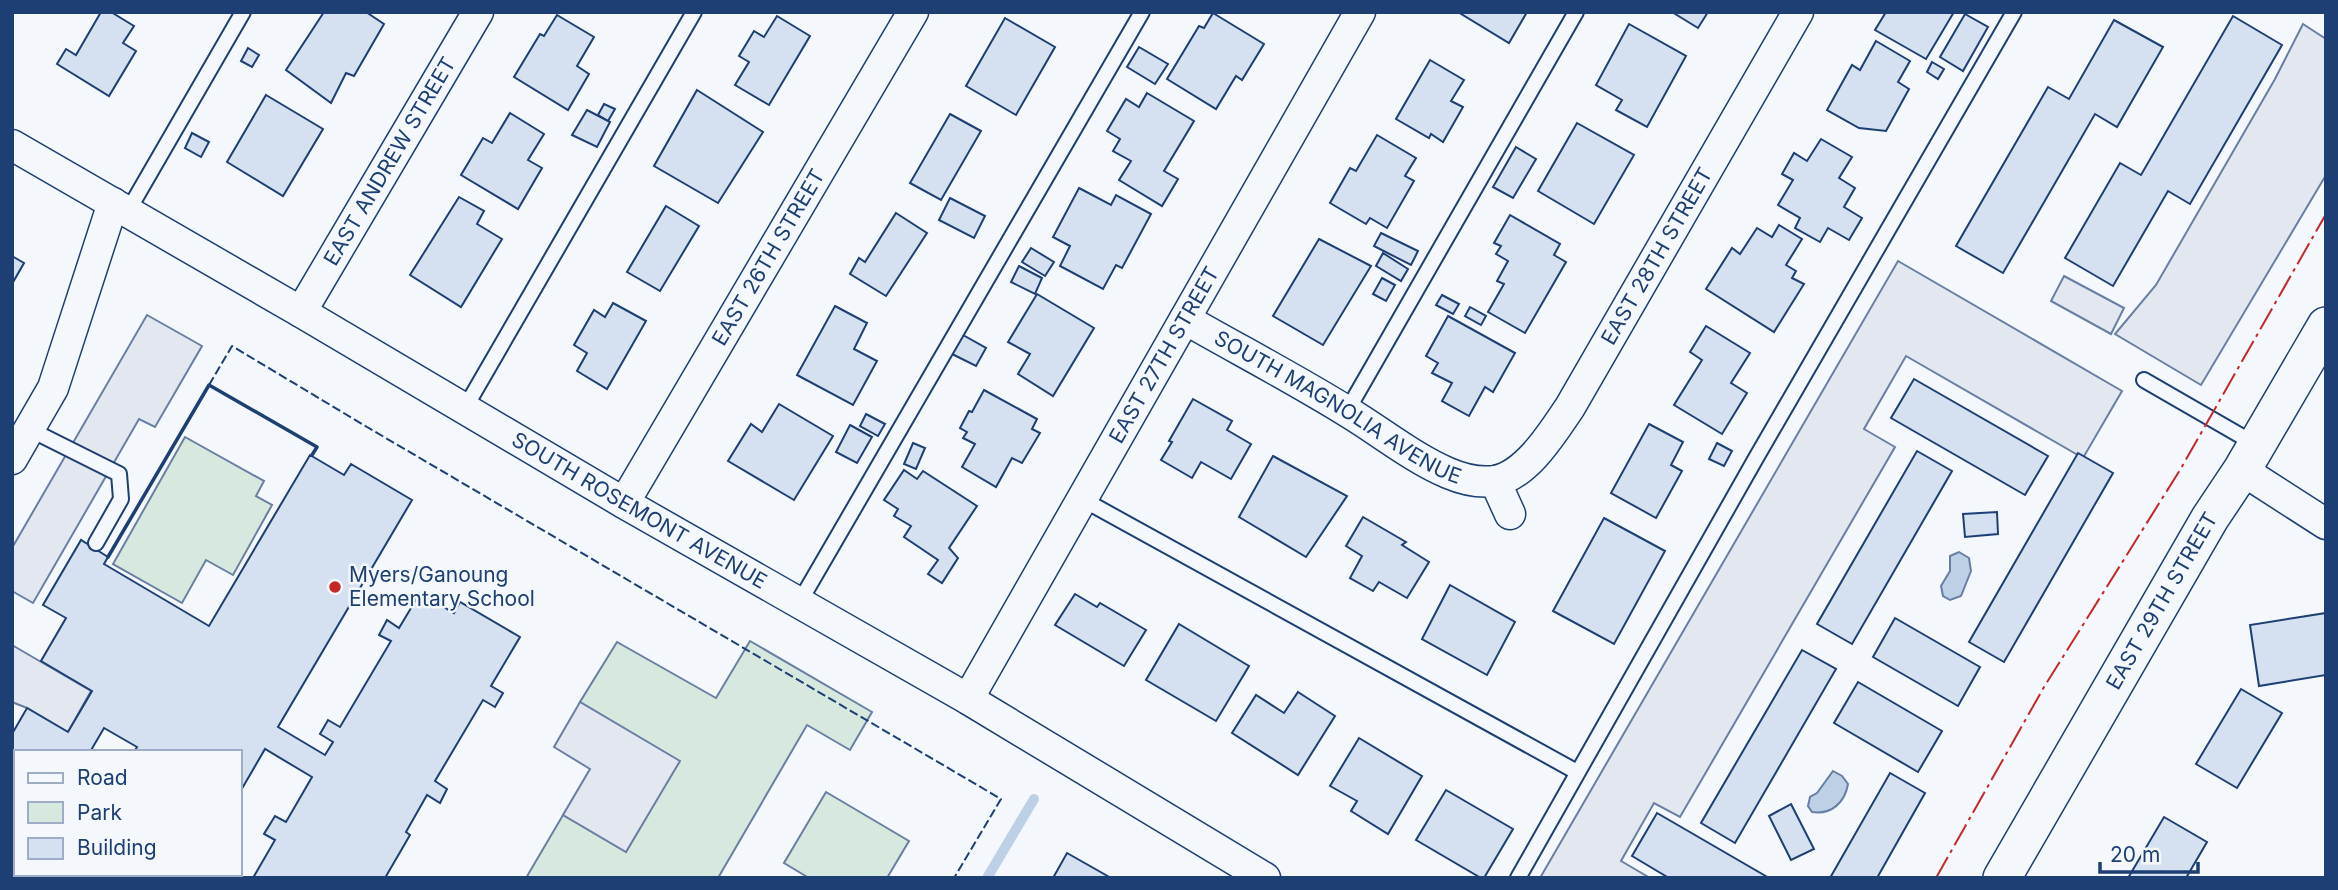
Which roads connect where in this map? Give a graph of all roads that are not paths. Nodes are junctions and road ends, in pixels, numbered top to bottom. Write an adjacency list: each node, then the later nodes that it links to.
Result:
1 (243, 12): 11 (lane)
2 (478, 12): 12 (street, EAST ANDREW STREET)
3 (694, 12): 16 (lane)
4 (913, 12): 22 (street, EAST 26TH STREET)
5 (1142, 12): 26 (lane)
6 (1360, 12): 13 (street, EAST 27TH STREET)
7 (1576, 12): 17 (lane)
8 (1798, 12): 20 (street, EAST 28TH STREET)
9 (2014, 12): 28 (lane)
10 (12, 145): 11 (street, SOUTH ROSEMONT AVENUE)
11 (120, 207): 12 (street, SOUTH ROSEMONT AVENUE); 18 (street)
12 (301, 312): 16 (street, SOUTH ROSEMONT AVENUE)
13 (1185, 319): 17 (street, SOUTH MAGNOLIA AVENUE); 21 (street, EAST 27TH STREET)
14 (2326, 326): 19 (street, EAST 29TH STREET)
15 (2144, 380): 19 (lane)
16 (464, 408): 22 (street, SOUTH ROSEMONT AVENUE)
17 (1347, 411): 20 (street, SOUTH MAGNOLIA AVENUE)
18 (19, 441): 25 (lane)
19 (2249, 458): 24 (street); 32 (street, EAST 29TH STREET)
20 (1495, 481): 23 (street)
21 (1082, 499): 27 (street, EAST 27TH STREET); 28 (lane)
22 (624, 503): 26 (street, SOUTH ROSEMONT AVENUE)
23 (1510, 514)
24 (2326, 524)
25 (96, 543)
26 (799, 603): 27 (street, SOUTH ROSEMONT AVENUE)
27 (968, 699): 29 (street, SOUTH ROSEMONT AVENUE)
28 (1577, 772): 31 (lane)
29 (1234, 870): 30 (street, SOUTH ROSEMONT AVENUE)
30 (1265, 878)
31 (1518, 878)
32 (2002, 878)

